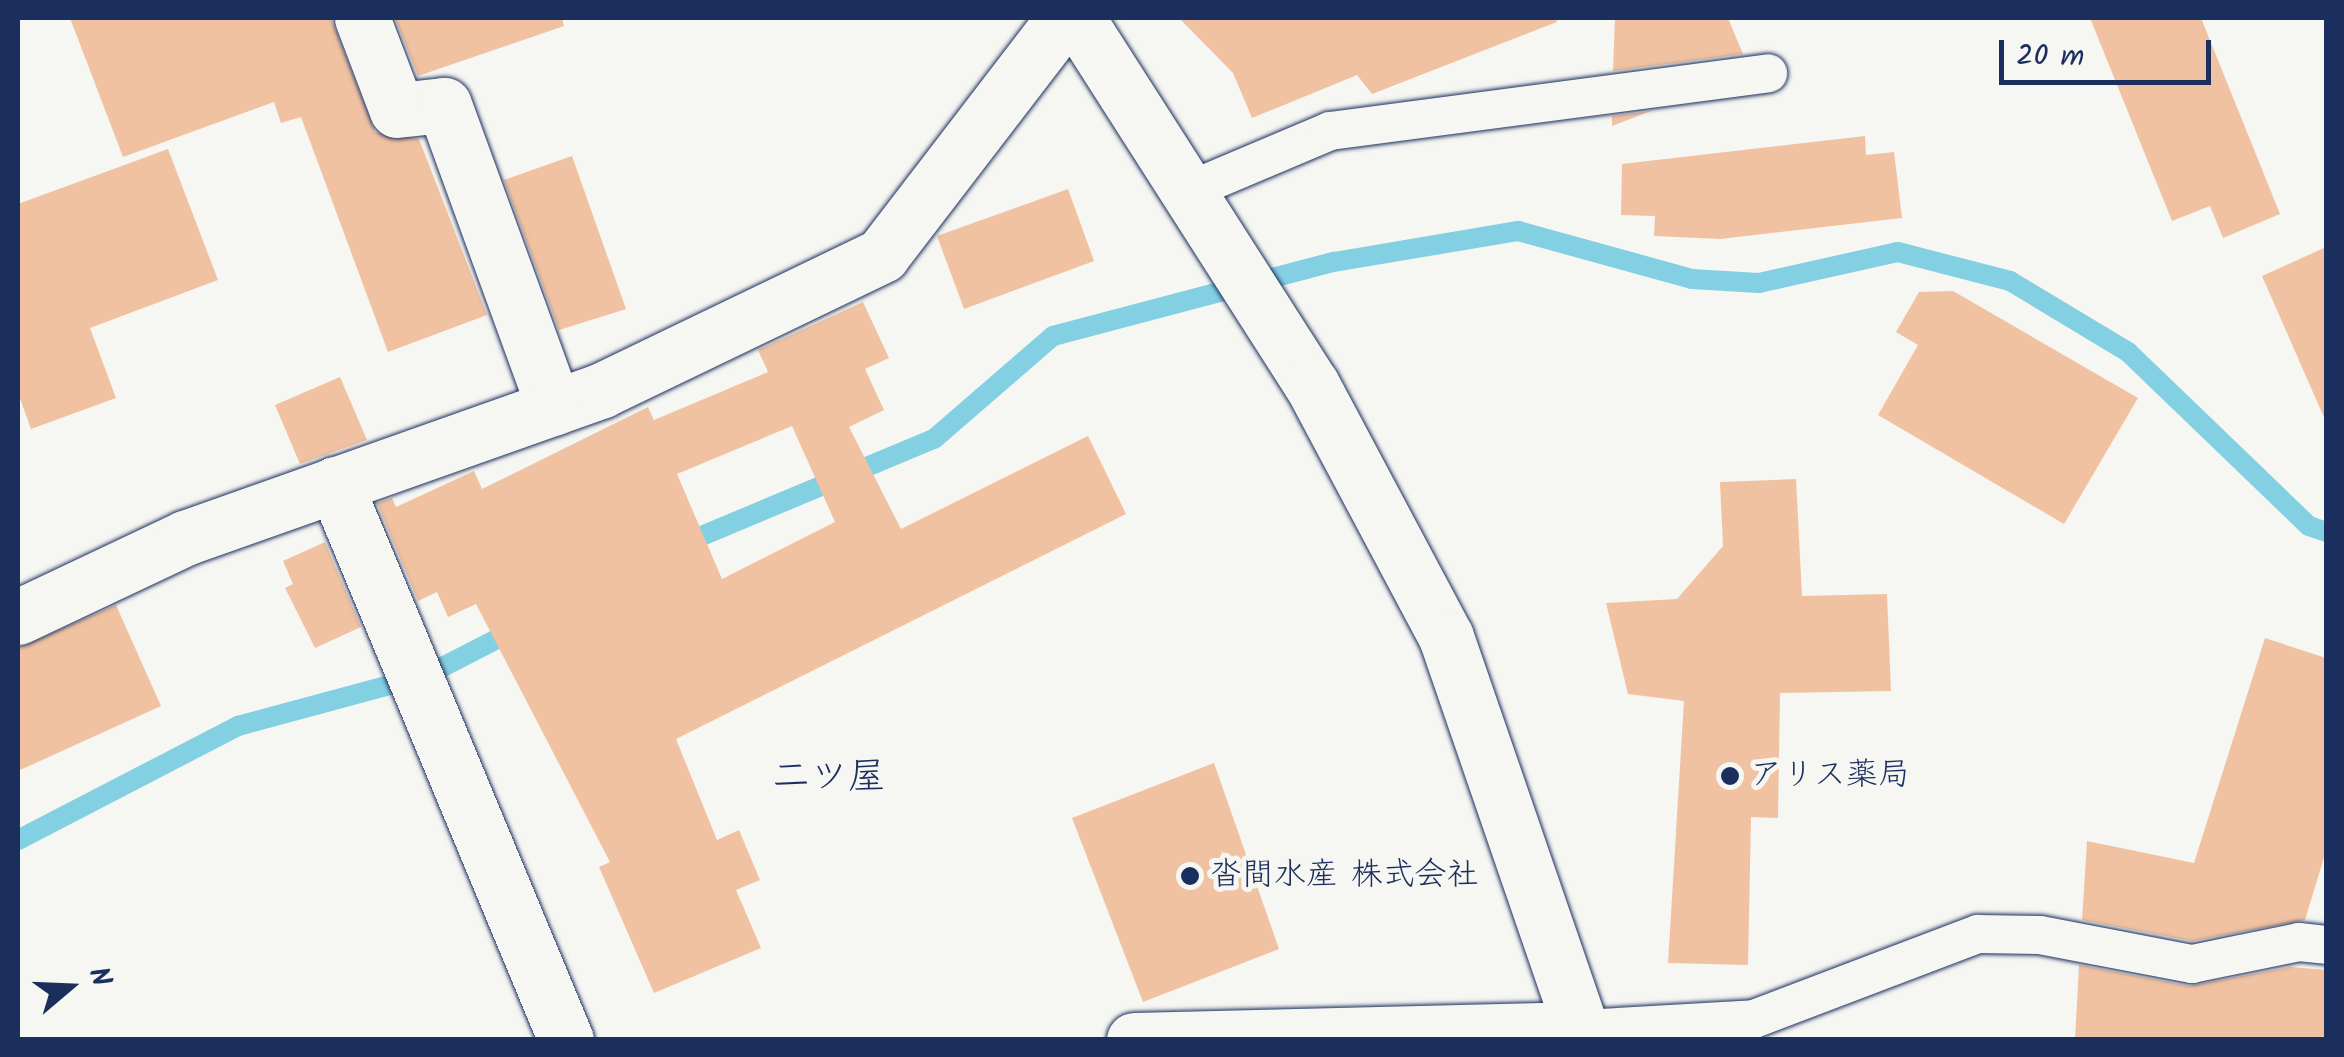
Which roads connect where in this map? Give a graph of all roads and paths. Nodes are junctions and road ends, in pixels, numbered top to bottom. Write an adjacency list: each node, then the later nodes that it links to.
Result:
1 (362, 18): 6 (street)
2 (1064, 18): 6 (street)
3 (1077, 18): 5 (street)
4 (1768, 73): 5 (lane)
5 (1188, 191): 10 (street)
6 (554, 408): 7 (street)
7 (334, 484): 8 (street); 11 (street)
8 (18, 616)
9 (2326, 945): 10 (lane)
10 (1583, 1034): 12 (street)
11 (566, 1040)
12 (1134, 1040)

